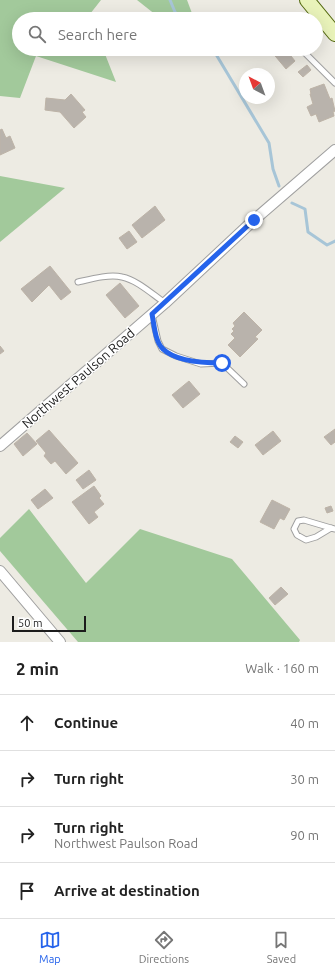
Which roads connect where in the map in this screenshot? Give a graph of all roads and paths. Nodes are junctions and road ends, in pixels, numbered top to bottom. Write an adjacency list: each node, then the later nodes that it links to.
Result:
1 (307, 0): 2 (main road)
2 (317, 12)
3 (323, 19): 4 (main road)
4 (335, 34)
5 (309, 56): 6 (lane)
6 (335, 83)
7 (335, 150): 9 (street, Northwest Paulson Road)
8 (78, 282): 9 (lane)
9 (165, 303): 10 (street, Northwest Paulson Road)
10 (152, 314): 11 (lane); 12 (street, Northwest Paulson Road)
11 (244, 384)
12 (0, 446)
13 (333, 528): 13 (lane)
14 (0, 571): 15 (street)
15 (60, 642)

